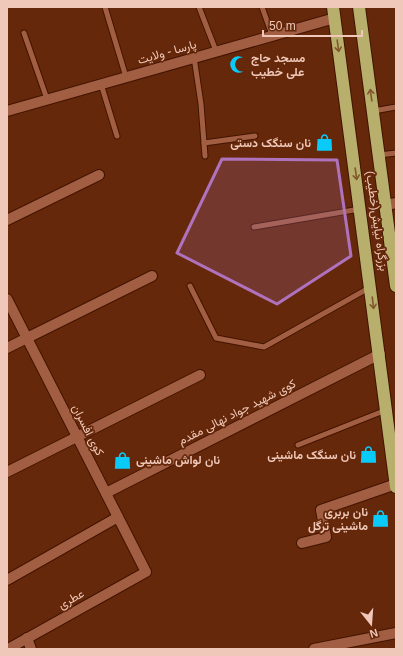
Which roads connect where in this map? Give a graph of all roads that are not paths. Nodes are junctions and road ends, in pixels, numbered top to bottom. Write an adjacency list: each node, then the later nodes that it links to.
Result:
1 (104, 7): 10 (lane)
2 (199, 7): 8 (lane)
3 (262, 7): 7 (lane)
4 (359, 7): 15 (highway, بزرگراه نیایش(خطیب), one-way to 4)
5 (334, 12): 7 (street, پارسا - ولایت); 24 (highway, بزرگراه نیایش(خطیب), one-way to 24)
6 (24, 33): 12 (lane)
7 (272, 35): 8 (street, پارسا - ولایت)
8 (216, 51): 9 (street, پارسا - ولایت)
9 (194, 57): 10 (street, پارسا - ولایت); 18 (lane)
10 (126, 77): 11 (street, پارسا - ولایت)
11 (100, 84): 12 (street, پارسا - ولایت); 16 (lane)
12 (47, 100): 14 (street, پارسا - ولایت)
13 (396, 107): 15 (lane)
14 (7, 111)
15 (373, 111): 21 (highway, بزرگراه نیایش(خطیب))
16 (117, 136)
17 (255, 136): 18 (lane)
18 (204, 143): 20 (lane)
19 (396, 152): 21 (lane)
20 (205, 156)
21 (378, 156): 23 (highway, بزرگراه نیایش(خطیب))
22 (99, 175): 25 (street)
23 (391, 204): 27 (highway, بزرگراه نیایش(خطیب))
24 (361, 209): 26 (lane); 30 (highway, بزرگراه نیایش(خطیب))
25 (7, 220)
26 (254, 227)
27 (393, 241): 31 (highway, بزرگراه نیایش(خطیب))
28 (152, 276): 33 (street)
29 (190, 286): 30 (lane)
30 (371, 286): 35 (highway, بزرگراه نیایش(خطیب), one-way to 35)
31 (396, 286)
32 (7, 299): 33 (street, کوی افسران)
33 (27, 338): 34 (street); 38 (street, کوی افسران)
34 (7, 348)
35 (380, 354): 37 (highway, بزرگراه نیایش(خطیب)); 43 (street, کوی شهید جواد نهالی مقدم)
36 (200, 375): 38 (street)
37 (386, 410): 39 (lane); 41 (highway, بزرگراه نیایش(خطیب))
38 (77, 437): 40 (street); 43 (street, کوی افسران)
39 (298, 445)
40 (7, 472)
41 (396, 484): 42 (highway, بزرگراه نیایش(خطیب)); 45 (street)
42 (396, 487)
43 (106, 493): 44 (street, کوی افسران)
44 (118, 517): 46 (street, کوی افسران); 47 (street)
45 (302, 543)
46 (146, 572): 49 (street, عطری)
47 (7, 580)
48 (396, 633): 52 (street)
49 (27, 638): 50 (street, عطری); 51 (street)
50 (8, 649)
51 (30, 649)
52 (314, 649)

